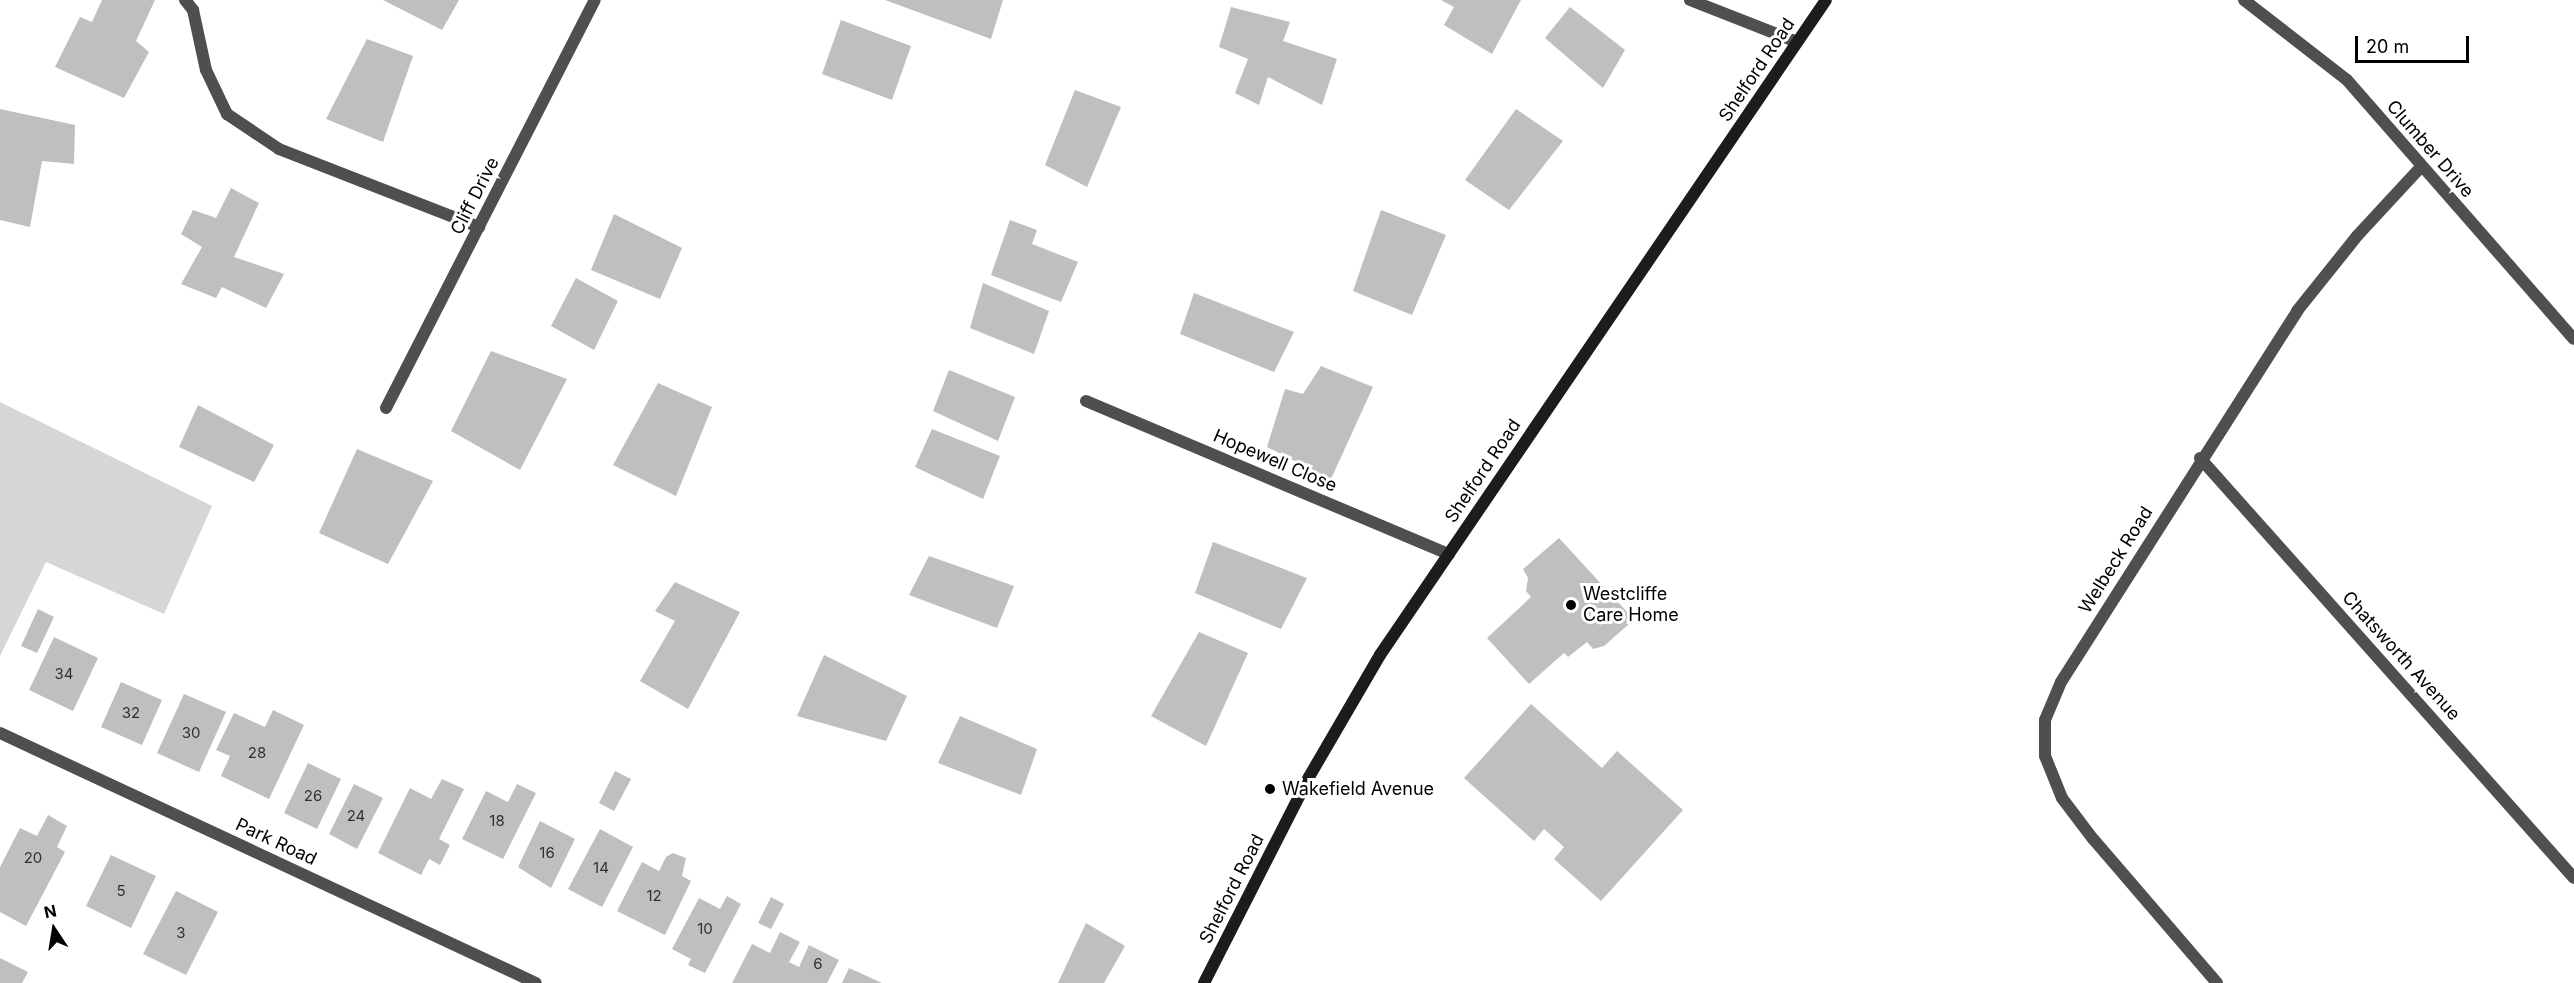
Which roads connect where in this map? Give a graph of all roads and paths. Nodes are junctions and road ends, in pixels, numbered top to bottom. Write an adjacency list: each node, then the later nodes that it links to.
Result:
1 (185, 0): 8 (street)
2 (595, 0): 8 (street, Cliff Drive)
3 (1690, 0): 6 (street)
4 (1826, 0): 6 (street, Shelford Road)
5 (2244, 0): 7 (street, Clumber Drive)
6 (1797, 42): 13 (street, Shelford Road)
7 (2421, 167): 9 (street, Clumber Drive); 12 (street, Welbeck Road)
8 (479, 227): 11 (street, Cliff Drive)
9 (2574, 339)
10 (1086, 401): 13 (street, Hopewell Close)
11 (386, 408)
12 (2200, 458): 15 (street, Chatsworth Avenue); 18 (street, Welbeck Road)
13 (1449, 554): 17 (street, Shelford Road)
14 (0, 734): 16 (street, Park Road)
15 (2574, 878)
16 (536, 983)
17 (1204, 983)
18 (2217, 983)

